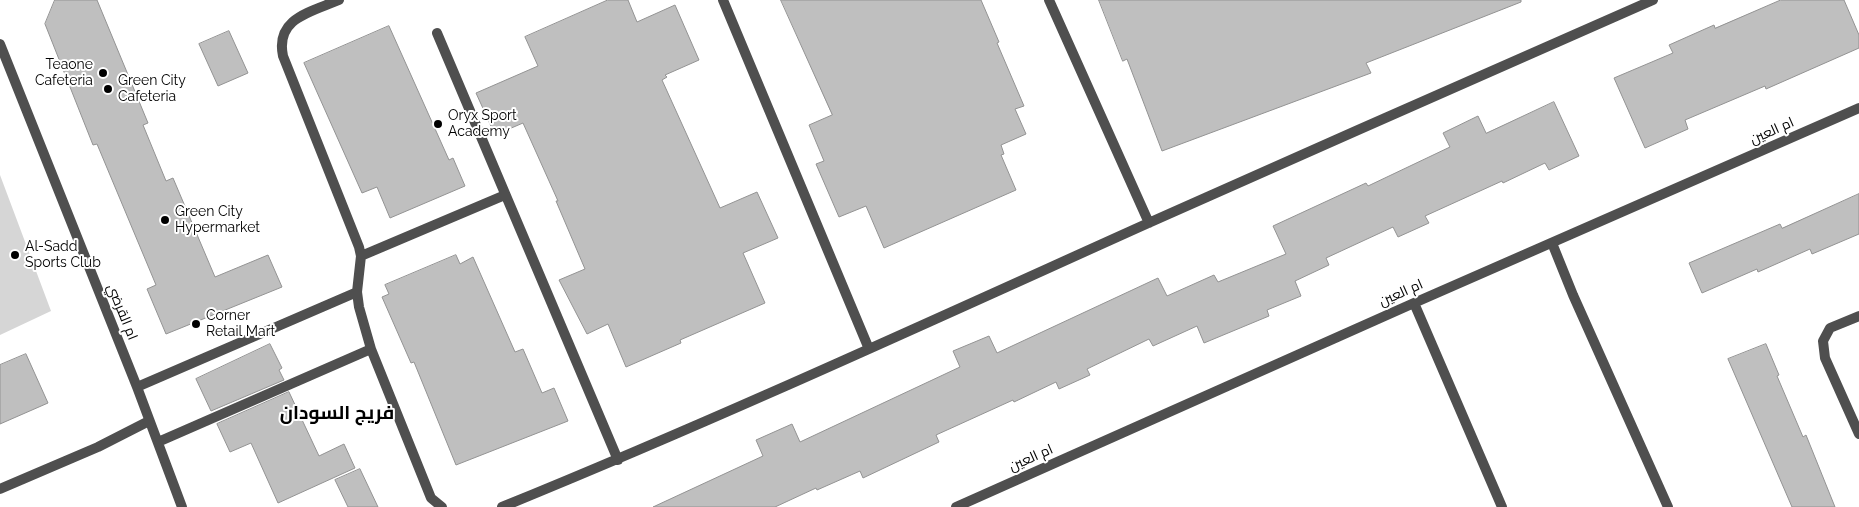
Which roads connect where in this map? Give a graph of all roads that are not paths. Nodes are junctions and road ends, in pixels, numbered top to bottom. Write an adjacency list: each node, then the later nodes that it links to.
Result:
1 (339, 0): 11 (street)
2 (723, 0): 16 (street)
3 (1049, 0): 9 (street)
4 (1653, 0): 9 (street)
5 (437, 33): 8 (street)
6 (0, 44): 17 (street, ام القرضي)
7 (1859, 108): 10 (street, ام العين)
8 (505, 195): 11 (street); 21 (street)
9 (1149, 223): 16 (street)
10 (1552, 243): 13 (street, ام العين); 28 (street)
11 (361, 256): 12 (street)
12 (357, 292): 15 (street); 17 (street)
13 (1414, 303): 26 (street, ام العين); 27 (street)
14 (1859, 316): 19 (street)
15 (371, 349): 20 (street); 24 (street)
16 (870, 349): 21 (street)
17 (137, 387): 18 (street, ام القرضي)
18 (150, 421): 20 (street, ام القرضي); 22 (street)
19 (1859, 434)
20 (158, 442): 23 (street, ام القرضي)
21 (618, 460): 25 (street)
22 (0, 489)
23 (182, 507)
24 (442, 507)
25 (502, 507)
26 (956, 507)
27 (1502, 507)
28 (1668, 507)

